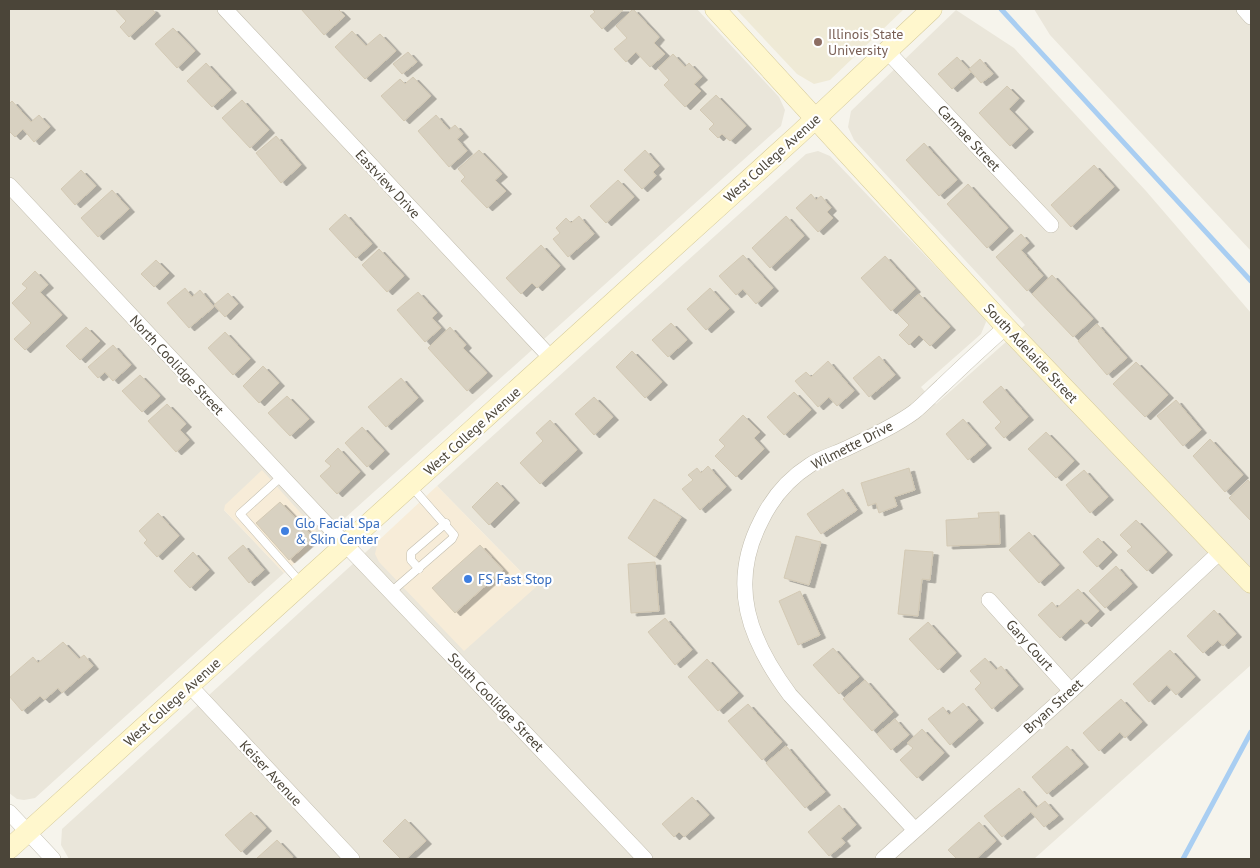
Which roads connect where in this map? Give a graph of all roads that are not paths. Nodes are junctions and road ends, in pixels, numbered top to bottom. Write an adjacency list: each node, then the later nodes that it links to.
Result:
1 (225, 9): 11 (street, Eastview Drive)
2 (715, 9): 7 (main road, South Adelaide Street)
3 (932, 9): 6 (main road, West College Avenue)
4 (1244, 9): 5 (street)
5 (1251, 17)
6 (888, 51): 7 (main road, West College Avenue); 9 (street, Carmae Street)
7 (814, 119): 10 (main road, South Adelaide Street); 11 (main road, West College Avenue)
8 (9, 185): 12 (street, North Coolidge Street)
9 (1051, 225)
10 (1006, 327): 16 (main road, South Adelaide Street); 25 (street, Wilmette Drive)
11 (551, 358): 13 (main road, West College Avenue)
12 (283, 476): 15 (street, North Coolidge Street); 19 (lane)
13 (411, 486): 14 (lane); 15 (main road, West College Avenue)
14 (446, 523): 17 (lane); 17 (lane)
15 (346, 545): 19 (main road, West College Avenue); 20 (street, South Coolidge Street)
16 (1221, 551): 18 (main road, South Adelaide Street); 23 (street, Bryan Street)
17 (418, 569): 20 (lane)
18 (1251, 583)
19 (302, 584): 22 (main road, West College Avenue)
20 (391, 592): 30 (street, South Coolidge Street)
21 (989, 600): 23 (street, Gary Court)
22 (190, 686): 26 (main road, West College Avenue); 29 (street, Keiser Avenue)
23 (1071, 691): 25 (street, Bryan Street)
24 (9, 812): 26 (street)
25 (915, 830): 31 (street, Bryan Street)
26 (27, 832): 27 (main road, West College Avenue); 28 (street)
27 (9, 849)
28 (53, 859)
29 (352, 859)
30 (645, 859)
31 (883, 859)

